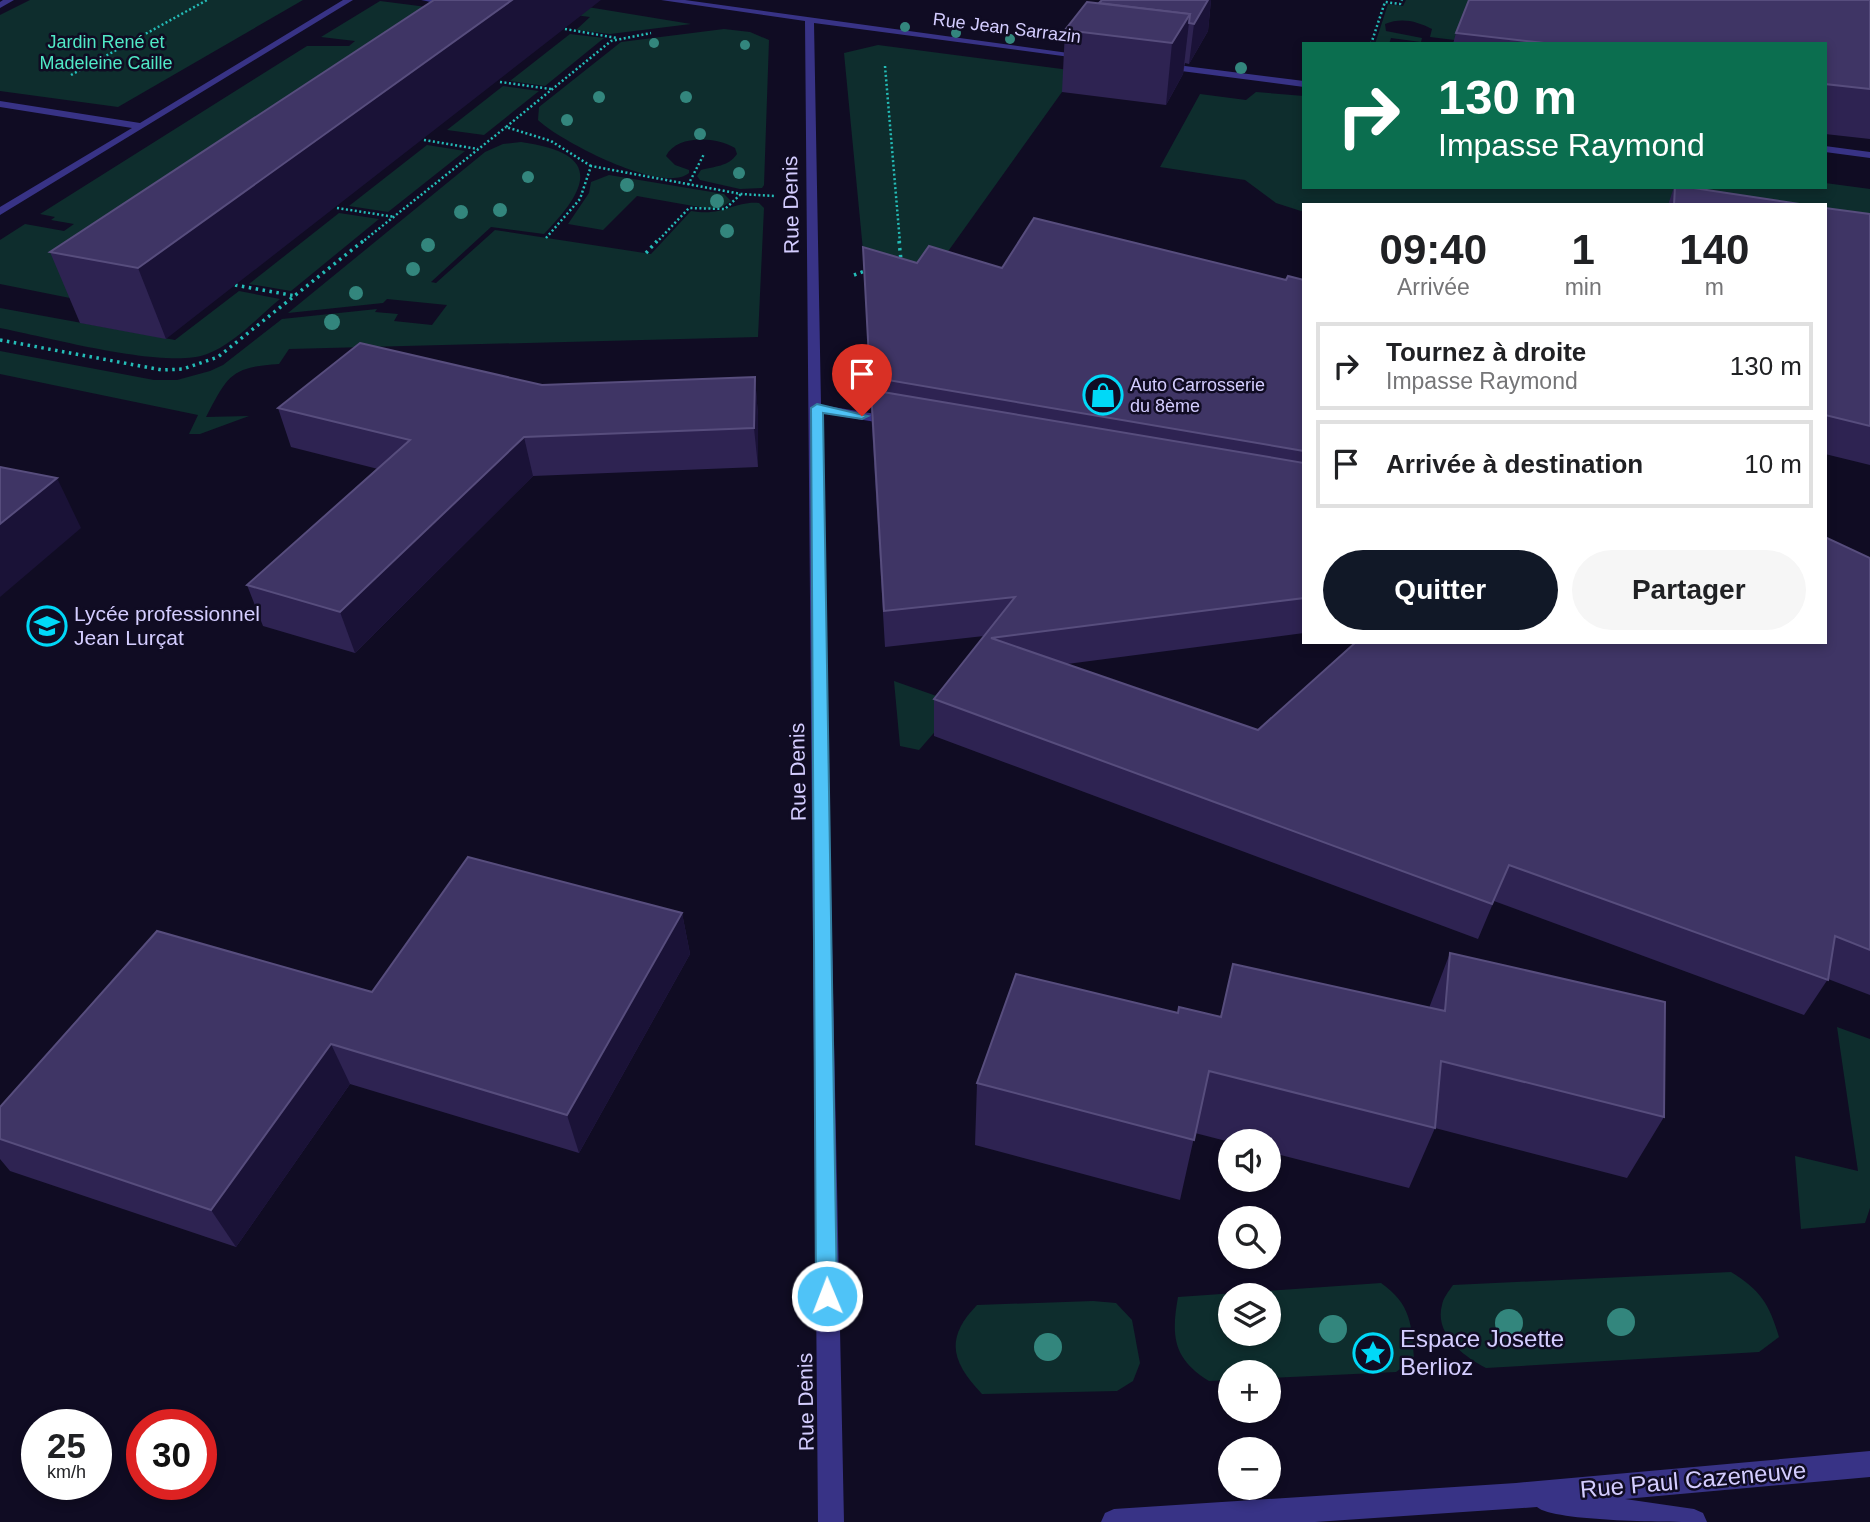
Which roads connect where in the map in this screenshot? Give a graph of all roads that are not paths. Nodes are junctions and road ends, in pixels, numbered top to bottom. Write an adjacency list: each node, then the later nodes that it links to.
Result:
1 (10, 0): 5 (street)
2 (349, 0): 12 (street)
3 (425, 0): 6 (street)
4 (665, 0): 7 (street, Rue Jean Sarrazin)
5 (0, 5)
6 (469, 6)
7 (809, 22): 8 (street, Rue Jean Sarrazin); 16 (street, Rue Denis)
8 (1094, 57)
9 (1147, 64): 10 (street)
10 (1302, 84)
11 (0, 104): 12 (street)
12 (142, 125): 15 (street)
13 (1827, 149): 14 (street)
14 (1870, 155)
15 (0, 212)
16 (817, 408): 17 (street); 21 (street, Rue Denis)
17 (915, 425)
18 (1870, 1464): 19 (street, Rue Paul Cazeneuve)
19 (1516, 1496): 20 (street, Rue Paul Cazeneuve); 23 (street, Rue Paul Cazeneuve)
20 (1252, 1518): 22 (street, Rue Paul Cazeneuve)
21 (831, 1522)
22 (1114, 1522)
23 (1694, 1522)

